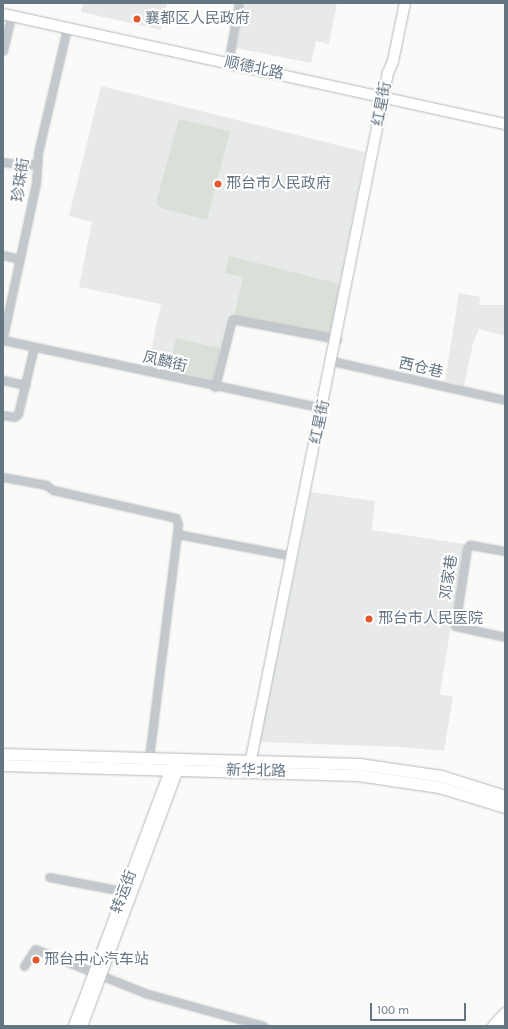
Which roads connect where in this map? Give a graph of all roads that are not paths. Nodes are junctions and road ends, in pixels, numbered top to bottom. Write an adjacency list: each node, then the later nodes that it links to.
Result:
1 (238, 3): 7 (street)
2 (398, 3): 8 (street, 红星街)
3 (405, 3): 8 (street, 红星街)
4 (7, 15): 5 (street, 顺德北路); 6 (street)
5 (67, 28): 7 (street, 顺德北路); 12 (street, 珍珠街)
6 (3, 51)
7 (228, 63): 9 (street, 顺德北路)
8 (388, 73): 9 (street, 红星街)
9 (383, 97): 10 (street, 顺德北路); 16 (street, 红星街)
10 (505, 124)
11 (3, 162): 12 (street)
12 (37, 163): 14 (street, 珍珠街)
13 (3, 255): 14 (street)
14 (20, 259): 15 (street, 珍珠街)
15 (3, 338): 17 (street, 凤麟街)
16 (336, 339): 18 (street, 红星街); 21 (street)
17 (34, 346): 20 (street); 21 (street, 凤麟街)
18 (332, 361): 22 (street, 西仓巷); 23 (street, 红星街)
19 (3, 380): 20 (street)
20 (25, 385): 24 (street)
21 (216, 386): 23 (street, 凤麟街)
22 (505, 400)
23 (322, 408): 28 (street, 红星街)
24 (3, 414)
25 (3, 478): 26 (street)
26 (177, 534): 28 (street); 31 (street)
27 (505, 551): 29 (street, 邓家巷)
28 (292, 556): 33 (street, 红星街)
29 (505, 637)
30 (3, 754): 31 (main road, 新华北路)
31 (149, 757): 32 (main road, 新华北路)
32 (179, 758): 33 (main road, 新华北路); 35 (street, 转运街)
33 (251, 760): 36 (street, 红星街); 37 (main road, 新华北路)
34 (3, 765): 35 (main road, 新华北路)
35 (175, 769): 36 (main road, 新华北路); 40 (street, 转运街)
36 (248, 771): 38 (main road, 新华北路)
37 (505, 796)
38 (505, 807)
39 (49, 877): 40 (street)
40 (128, 892): 42 (street, 转运街)
41 (24, 966): 42 (street)
42 (97, 975): 44 (street, 转运街); 45 (street, 转运街); 46 (street)
43 (505, 1013): 47 (street)
44 (74, 1026)
45 (82, 1026)
46 (264, 1026)
47 (493, 1026)

